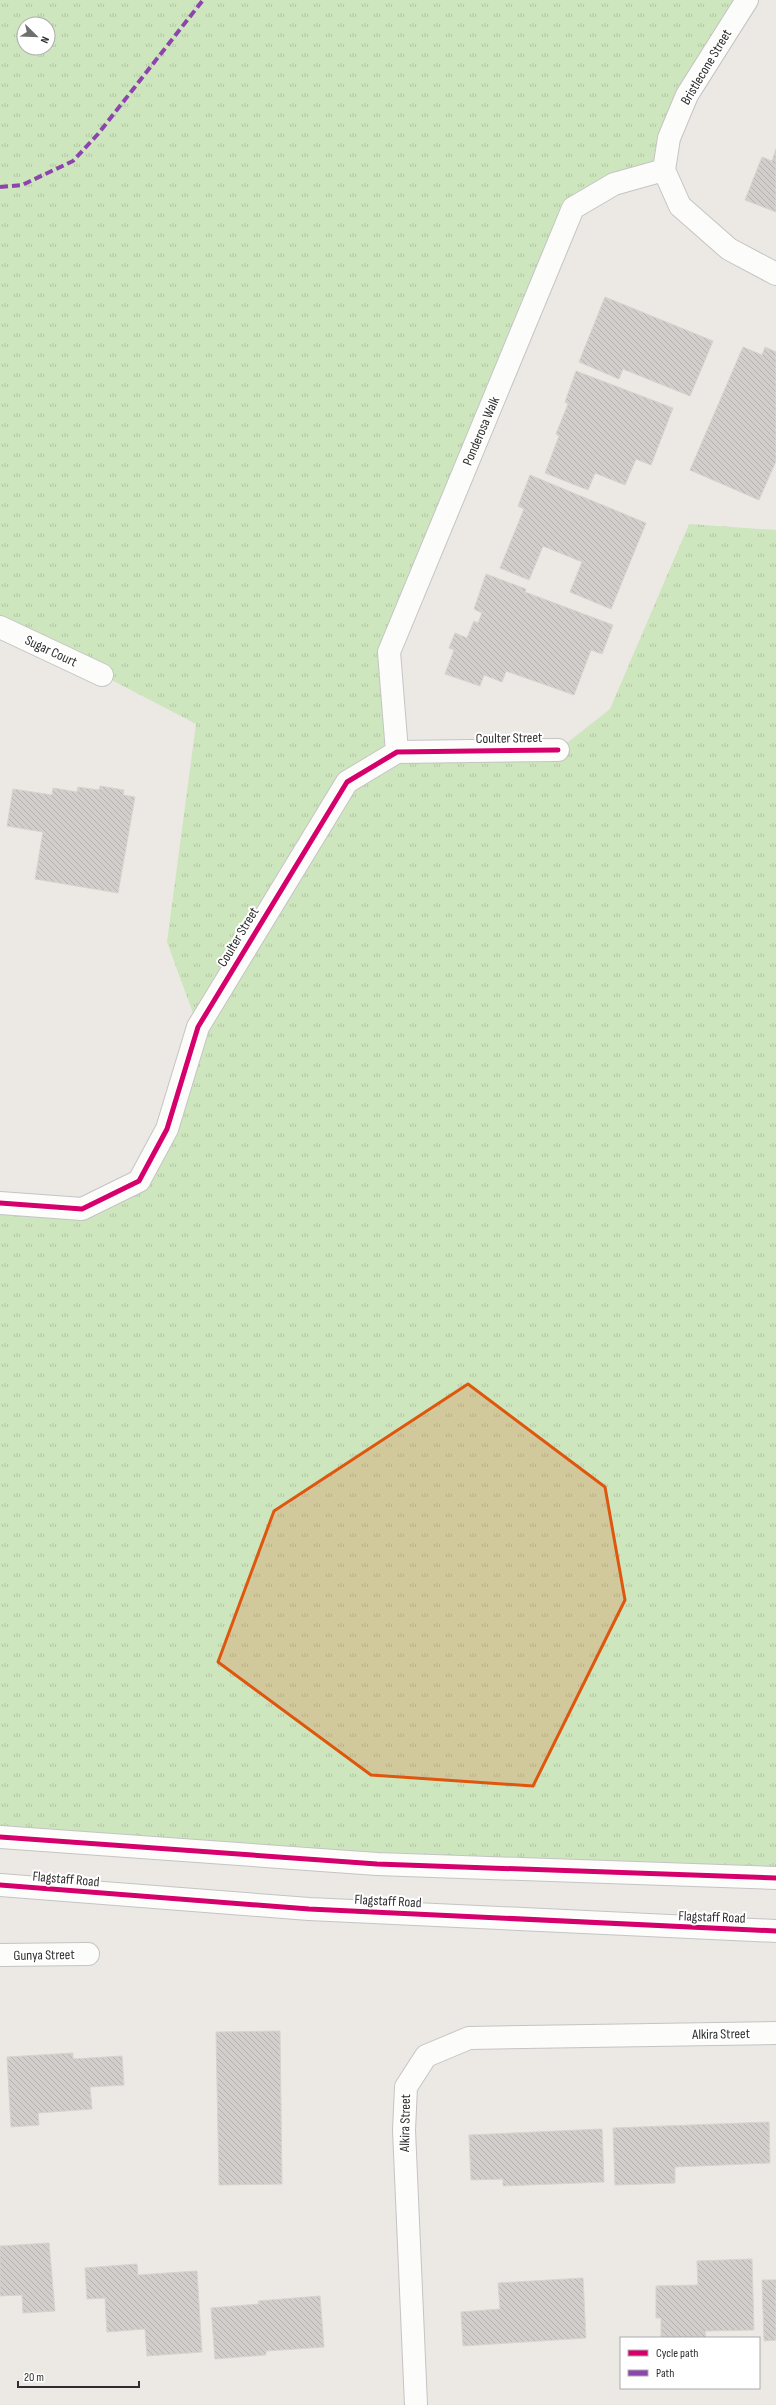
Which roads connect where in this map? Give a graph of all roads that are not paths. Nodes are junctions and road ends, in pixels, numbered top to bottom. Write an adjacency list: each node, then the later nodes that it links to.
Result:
1 (747, 0): 2 (street, Bristlecone Street)
2 (664, 170): 3 (street); 7 (street, Ponderosa Walk)
3 (776, 274)
4 (0, 627): 5 (street, Sugar Court)
5 (102, 675)
6 (558, 750): 7 (street, Coulter Street)
7 (397, 752): 8 (street, Coulter Street)
8 (0, 1203)
9 (0, 1837): 10 (street)
10 (776, 1878)
11 (0, 1885): 12 (street, Flagstaff Road)
12 (776, 1931)
13 (88, 1954): 14 (street, Gunya Street)
14 (0, 1955)
15 (776, 2033): 16 (street, Alkira Street)
16 (416, 2405)

